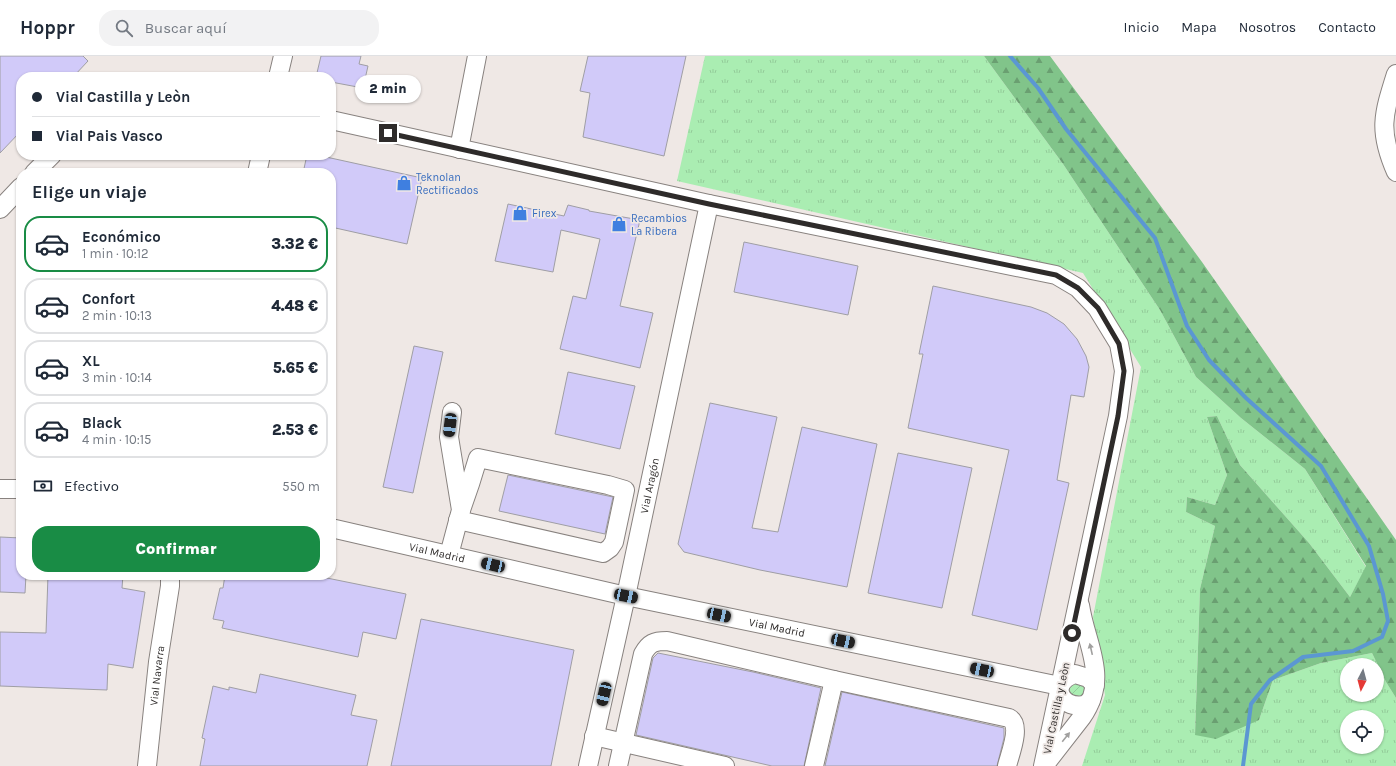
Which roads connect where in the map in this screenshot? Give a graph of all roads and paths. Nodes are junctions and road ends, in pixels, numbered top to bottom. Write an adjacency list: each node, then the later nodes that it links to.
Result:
1 (283, 56): 3 (street)
2 (477, 56): 6 (street)
3 (279, 72)
4 (1396, 74): 9 (street)
5 (336, 121): 6 (street, Vial Castilla y Leòn)
6 (459, 148): 11 (street, Vial Castilla y Leòn)
7 (47, 160): 8 (street)
8 (39, 168)
9 (1396, 172)
10 (16, 192): 12 (street)
11 (709, 204): 20 (street, Vial Aragón); 21 (street, Vial Castilla y Leòn)
12 (0, 209)
13 (452, 412): 16 (street)
14 (0, 489): 15 (street)
15 (16, 489)
16 (459, 515): 16 (street); 18 (street)
17 (336, 529): 18 (street, Vial Madrid)
18 (448, 555): 20 (street, Vial Madrid)
19 (171, 580): 27 (street, Vial Navarra)
20 (626, 596): 23 (street, Vial Madrid); 25 (street, Vial Aragón)
21 (1079, 597): 23 (street, Vial Castilla y Leòn); 24 (street, one-way to 21)
22 (834, 680): 26 (street); 31 (street); 32 (street)
23 (1059, 688): 24 (street); 24 (street); 33 (street, Vial Castilla y Leòn)
24 (1095, 690): 33 (street, one-way to 24)
25 (594, 736): 26 (street); 28 (street, Vial Aragón)
26 (623, 743): 29 (street); 30 (street)
27 (147, 766)
28 (588, 766)
29 (618, 766)
30 (725, 766)
31 (814, 766)
32 (1007, 766)
33 (1044, 766)

